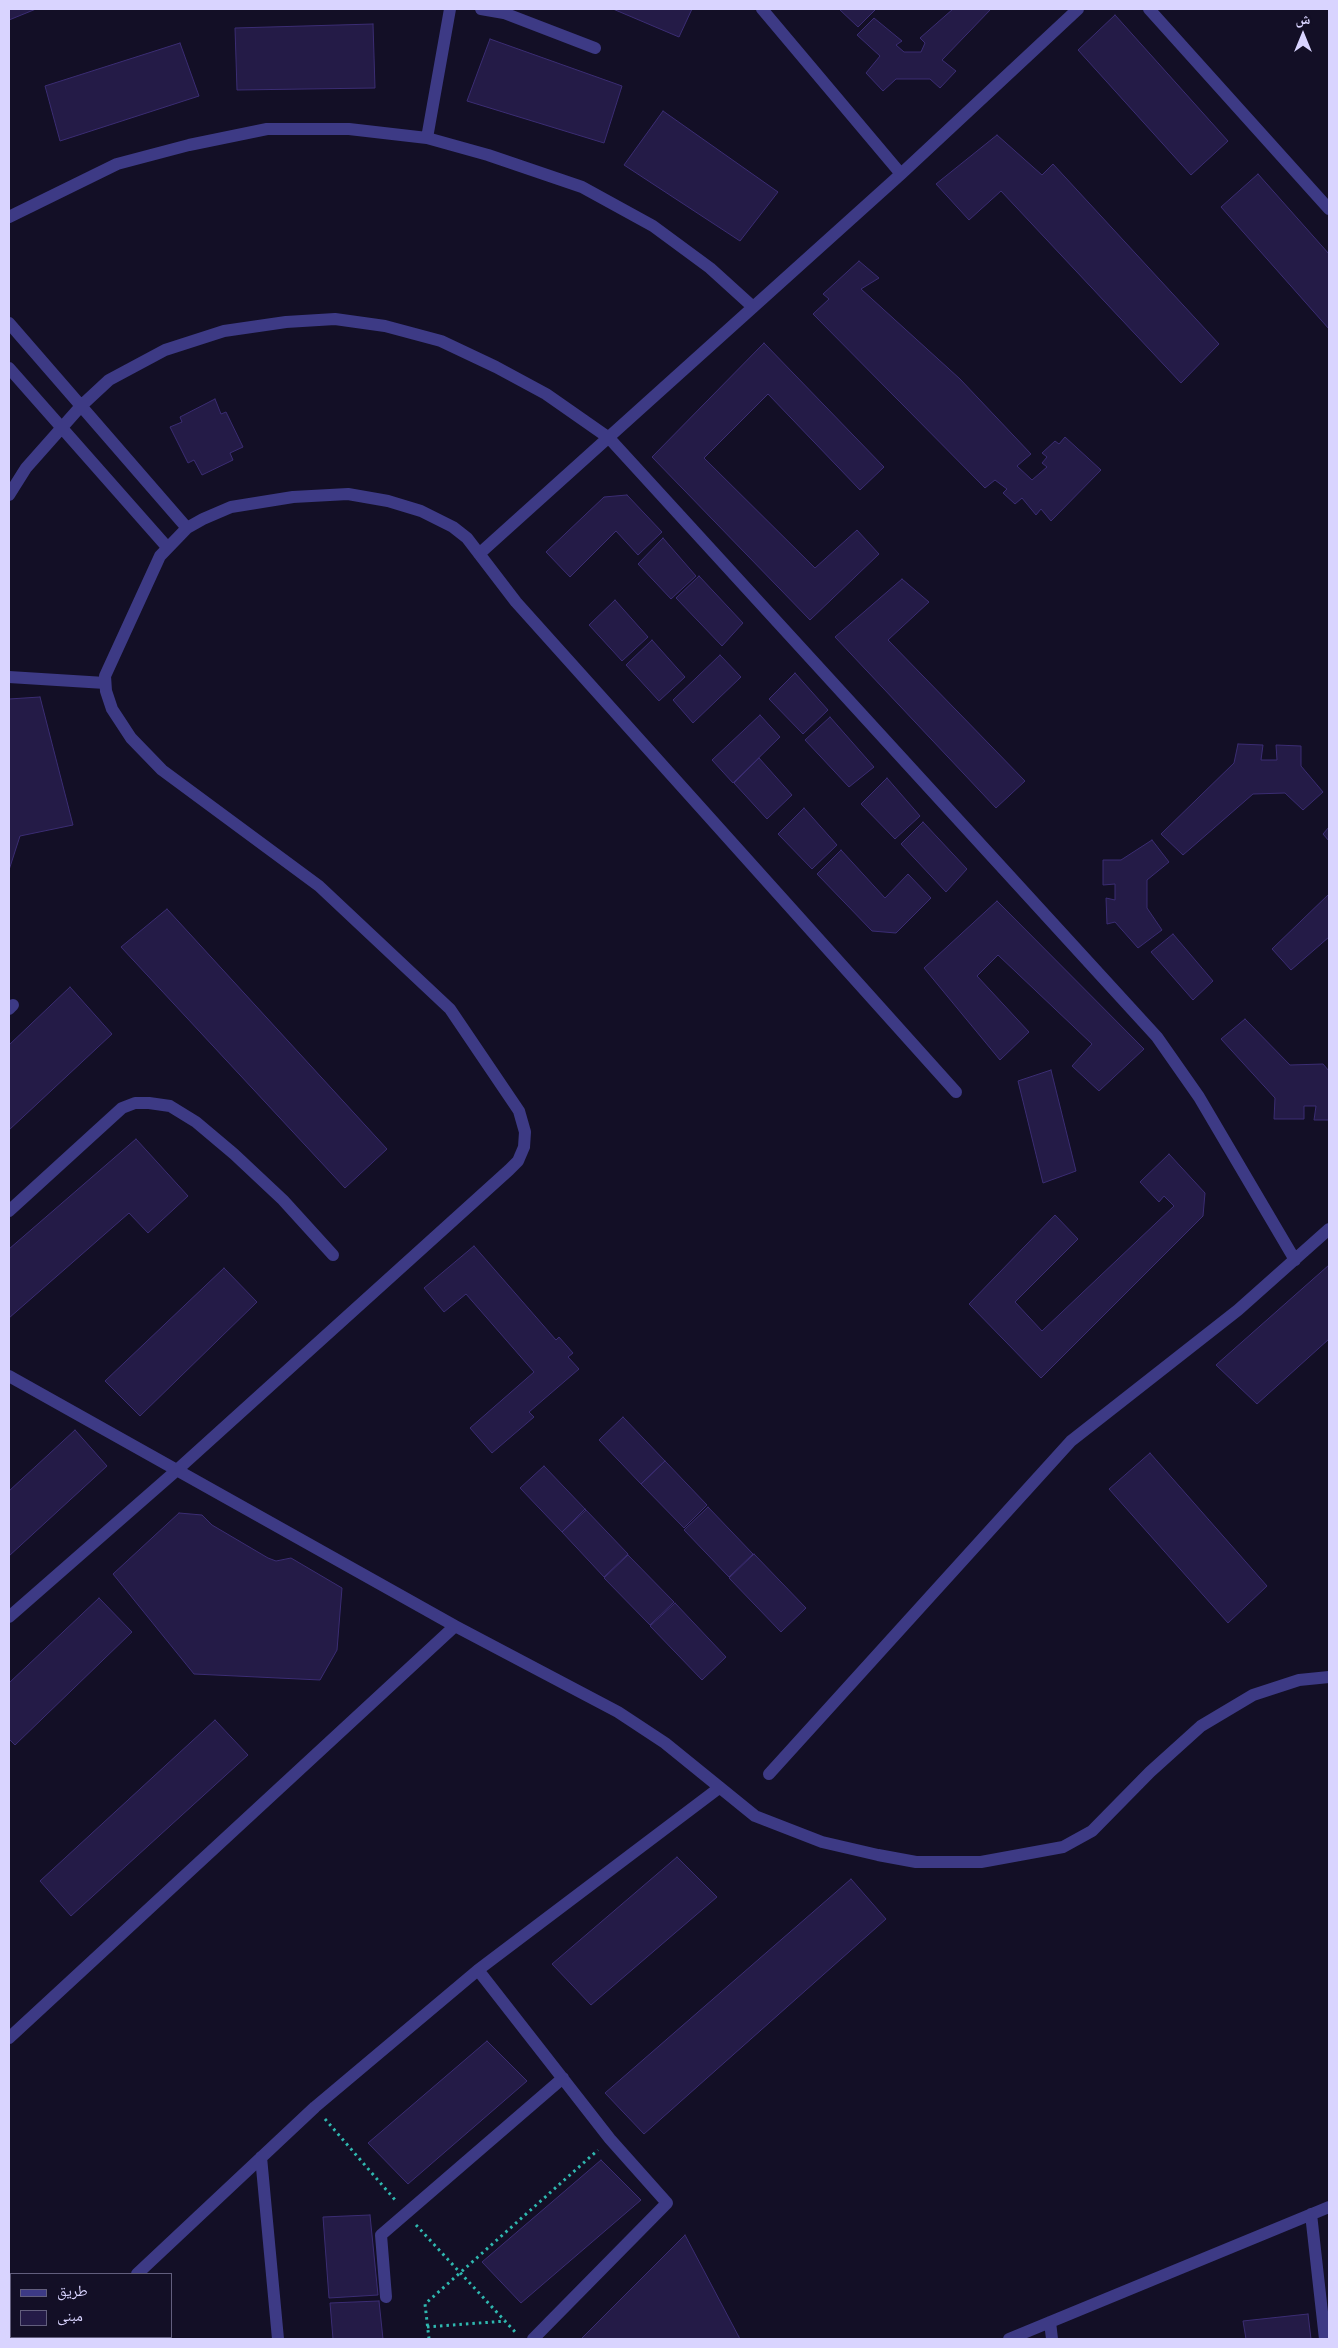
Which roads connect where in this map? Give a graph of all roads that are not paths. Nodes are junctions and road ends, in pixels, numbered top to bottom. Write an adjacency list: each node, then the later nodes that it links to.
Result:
1 (450, 9): 7 (street)
2 (481, 9): 6 (street)
3 (762, 9): 8 (street)
4 (1078, 9): 8 (street)
5 (1148, 9): 9 (street)
6 (594, 48)
7 (427, 138): 10 (street); 11 (street)
8 (901, 174): 11 (street)
9 (1329, 210)
10 (9, 216)
11 (753, 308): 16 (street)
12 (9, 323): 14 (street)
13 (9, 368): 15 (street)
14 (81, 406): 15 (street); 16 (street); 18 (street)
15 (62, 428): 17 (street); 19 (street)
16 (609, 438): 20 (street); 27 (street)
17 (9, 495)
18 (188, 528): 19 (street); 20 (street)
19 (167, 547): 22 (street)
20 (479, 554): 23 (street)
21 (9, 677): 22 (street)
22 (105, 683): 29 (street)
23 (956, 1092)
24 (9, 1210): 26 (street)
25 (1329, 1229): 27 (street)
26 (333, 1255)
27 (1295, 1260): 33 (street)
28 (9, 1376): 29 (street)
29 (177, 1470): 30 (street); 31 (street)
30 (9, 1617)
31 (455, 1626): 34 (street); 36 (street)
32 (1329, 1677): 34 (street)
33 (769, 1774)
34 (720, 1788): 35 (street)
35 (478, 1970): 37 (street); 38 (street)
36 (9, 2038)
37 (563, 2078): 42 (street); 45 (street)
38 (261, 2157): 41 (street); 44 (street)
39 (1329, 2207): 40 (street)
40 (1311, 2214): 43 (street); 48 (street)
41 (139, 2273)
42 (386, 2296)
43 (1050, 2322): 46 (street); 47 (street)
44 (278, 2339)
45 (533, 2339)
46 (1009, 2339)
47 (1052, 2339)
48 (1325, 2339)

